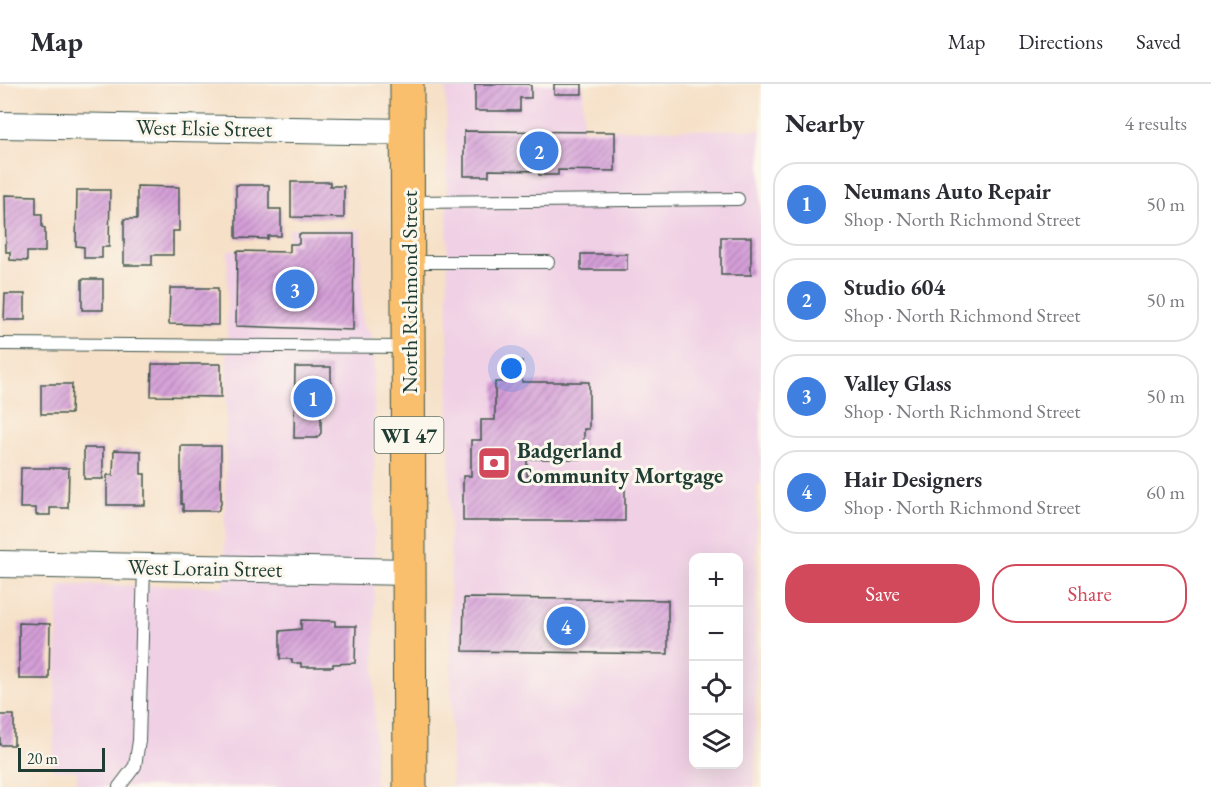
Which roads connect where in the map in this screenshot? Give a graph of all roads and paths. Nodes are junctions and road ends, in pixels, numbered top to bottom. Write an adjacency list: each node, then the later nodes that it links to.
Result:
1 (407, 84): 3 (main road, North Richmond Street / WI 47)
2 (0, 125): 3 (street, West Elsie Street)
3 (408, 132): 5 (main road, North Richmond Street / WI 47)
4 (738, 199): 5 (lane)
5 (408, 202): 6 (main road, North Richmond Street / WI 47)
6 (409, 262): 7 (lane); 9 (main road, North Richmond Street / WI 47)
7 (548, 262)
8 (0, 344): 9 (lane)
9 (410, 347): 12 (main road, North Richmond Street / WI 47)
10 (0, 564): 11 (street, West Lorain Street)
11 (144, 567): 12 (street, West Lorain Street); 13 (lane)
12 (409, 572): 14 (main road, North Richmond Street / WI 47)
13 (119, 787)
14 (410, 787)

